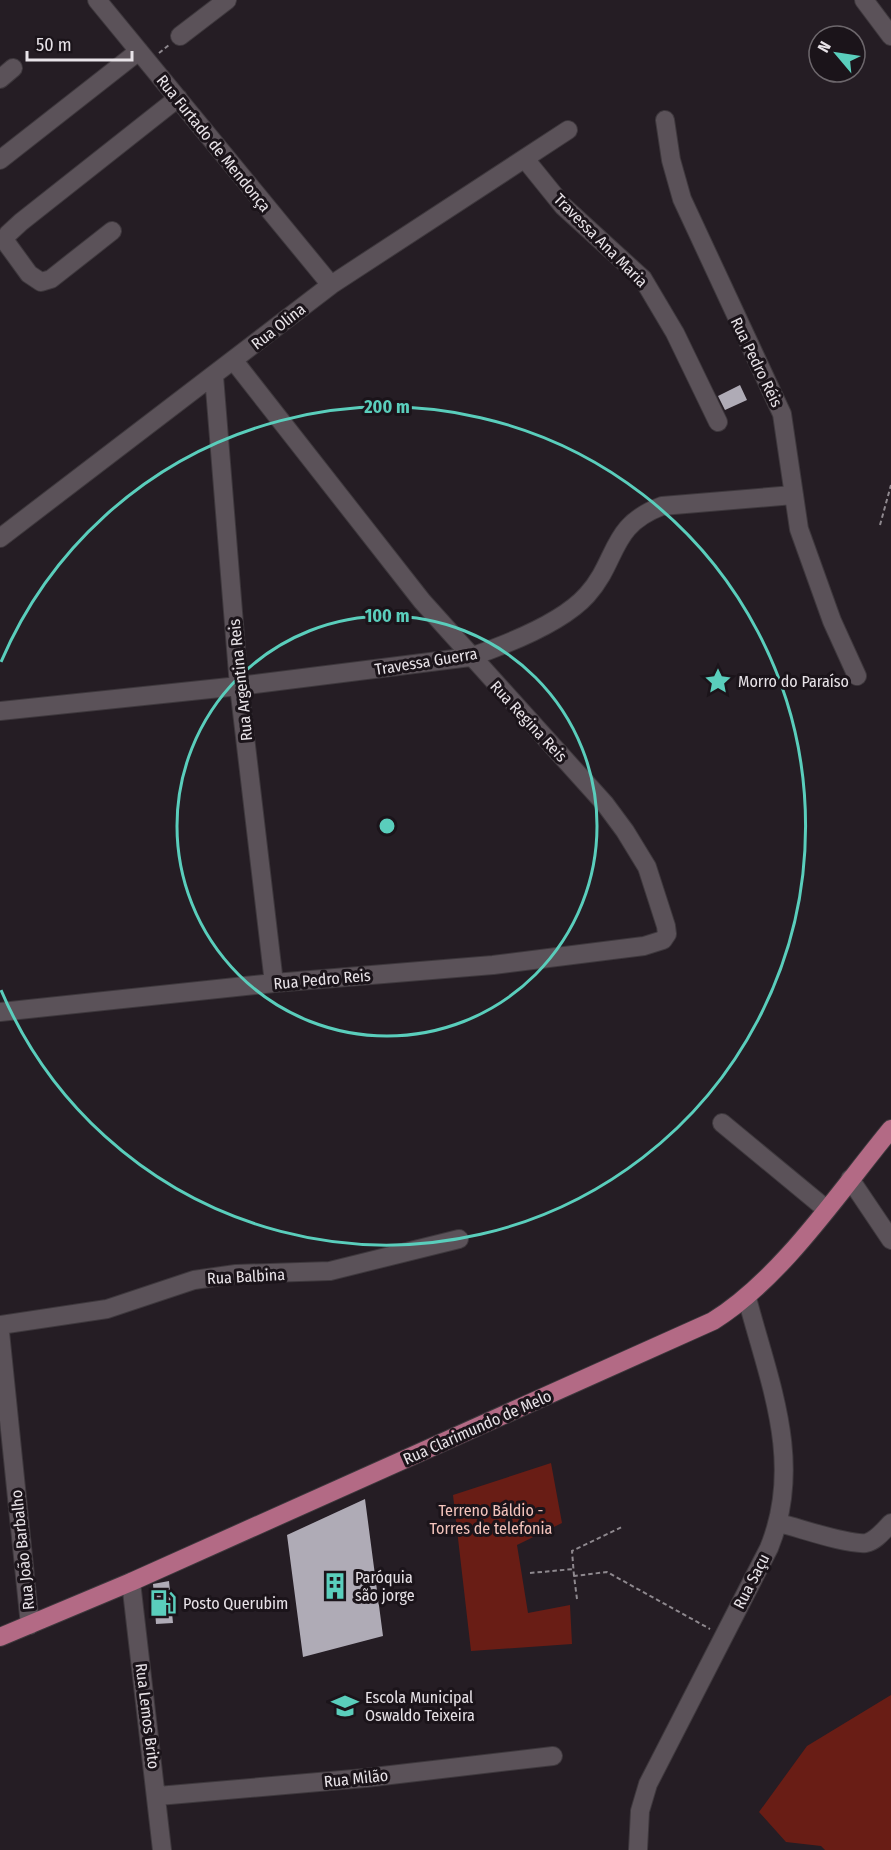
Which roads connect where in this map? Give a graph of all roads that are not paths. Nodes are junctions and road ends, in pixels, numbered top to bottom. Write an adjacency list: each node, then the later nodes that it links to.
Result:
1 (98, 0): 6 (street, Rua Furtado de Mendonça)
2 (227, 0): 4 (street)
3 (864, 0): 5 (street)
4 (180, 36)
5 (891, 36)
6 (143, 56): 7 (street, Rua Furtado de Mendonça); 11 (street)
7 (178, 98): 12 (street); 13 (street, Rua Furtado de Mendonça)
8 (665, 120): 17 (street, Rua Pedro Réis)
9 (568, 130): 10 (street, Rua Olina)
10 (525, 159): 13 (street, Rua Olina); 16 (street, Travessa Ana Maria)
11 (0, 160)
12 (112, 231)
13 (331, 285): 14 (street, Rua Olina)
14 (234, 361): 15 (street, Rua Olina); 19 (street, Rua Regina Reis)
15 (214, 376): 18 (street, Rua Olina); 21 (street, Rua Argentina Reis)
16 (718, 422)
17 (793, 495): 19 (street, Travessa Guerra); 20 (street, Rua Pedro Réis)
18 (0, 538)
19 (470, 657): 21 (street, Travessa Guerra); 23 (street, Rua Regina Reis)
20 (857, 676)
21 (239, 686): 22 (street, Travessa Guerra); 24 (street, Rua Argentina Reis)
22 (0, 711)
23 (644, 946): 24 (street, Rua Pedro Reis)
24 (274, 983): 25 (street, Rua Pedro Reis)
25 (0, 1012)
26 (722, 1123): 29 (street)
27 (891, 1129): 28 (main road, Rua Clarimundo de Melo)
28 (850, 1179): 29 (main road, Rua Clarimundo de Melo); 31 (street)
29 (826, 1209): 32 (main road, Rua Clarimundo de Melo)
30 (459, 1239): 33 (street, Rua Balbina)
31 (891, 1240)
32 (747, 1298): 35 (street, Rua Saçu); 37 (main road, Rua Clarimundo de Melo)
33 (0, 1325)
34 (0, 1332): 38 (street, Rua João Barbalho)
35 (779, 1523): 36 (street); 43 (street, Rua Saçu)
36 (891, 1523)
37 (131, 1582): 38 (main road, Rua Clarimundo de Melo); 41 (street, Rua Lemos Brito)
38 (30, 1625): 39 (main road, Rua Clarimundo de Melo)
39 (0, 1637)
40 (553, 1756): 41 (street, Rua Milão)
41 (158, 1797): 42 (street, Rua Lemos Brito)
42 (162, 1850)
43 (638, 1850)

